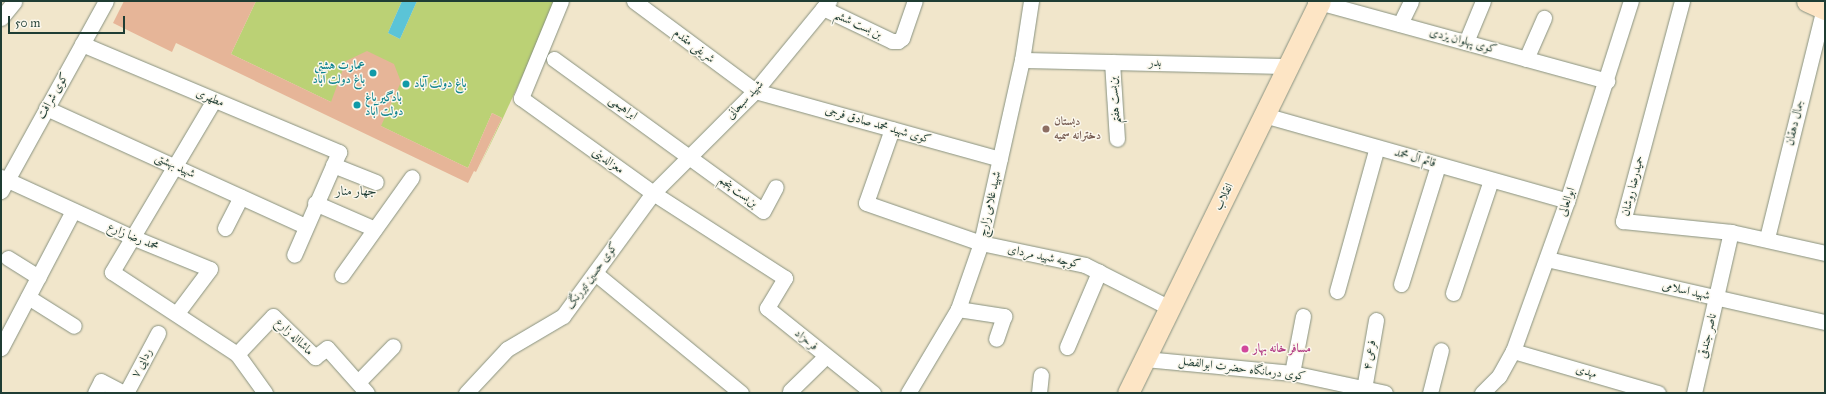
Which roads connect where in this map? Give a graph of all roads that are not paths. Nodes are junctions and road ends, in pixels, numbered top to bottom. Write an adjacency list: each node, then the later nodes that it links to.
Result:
1 (106, 1): 19 (street, کوی شرافت)
2 (561, 1): 43 (street, معزالدینی)
3 (634, 1): 26 (street, شریفی مقدم)
4 (915, 1): 13 (street, بن بست ششم)
5 (1031, 1): 22 (street, شهید غلامی زارچ)
6 (1315, 1): 7 (street, کوی پهلوان یزدی)
7 (1319, 1): 17 (street, کوی پهلوان یزدی); 24 (main road, انقلاب)
8 (1410, 1): 17 (street)
9 (1483, 1): 18 (street)
10 (1631, 1): 25 (street, ابوالعالی)
11 (1682, 1): 51 (street, حمیدرضا روشان)
12 (14, 2): 15 (street)
13 (826, 5): 26 (street, شهید سبحانی)
14 (1818, 6): 53 (street, جمال دهقان)
15 (1, 18)
16 (1544, 18): 21 (street)
17 (1400, 24): 18 (street, کوی پهلوان یزدی)
18 (1466, 42): 21 (street, کوی پهلوان یزدی)
19 (82, 44): 27 (street, مطهری); 28 (street, کوی شرافت)
20 (554, 59): 33 (street, ابراهیمی)
21 (1526, 59): 25 (street, کوی پهلوان یزدی)
22 (1022, 60): 23 (street, بدر); 35 (street, شهید غلامی زارچ)
23 (1112, 62): 24 (street, بدر); 31 (street, بن‌بست هفتم)
24 (1287, 66): 29 (main road, انقلاب)
25 (1607, 81): 45 (street, ابوالعالی)
26 (755, 91): 30 (street, کوی شهید محمد صادق فرجی); 33 (street, شهید سبحانی)
27 (214, 100): 34 (street, مطهری); 37 (street)
28 (46, 108): 37 (street, شهید بهشتی); 41 (street, کوی شرافت)
29 (1264, 115): 32 (street, قائم آل محمد); 69 (main road, انقلاب)
30 (892, 129): 35 (street, کوی شهید محمد صادق فرجی); 54 (street, کوچه شهید مردای)
31 (1117, 139)
32 (1377, 148): 36 (street, قائم آل محمد); 65 (street)
33 (691, 157): 42 (street, بن‌بست پنجم); 43 (street, شهید سبحانی)
34 (336, 159): 40 (street, مطهری); 46 (street)
35 (1000, 159): 54 (street, شهید غلامی زارچ)
36 (1438, 165): 39 (street, قائم آل محمد); 64 (street)
37 (175, 166): 44 (street, شهید بهشتی); 52 (street)
38 (412, 178): 50 (street)
39 (1491, 180): 45 (street, قائم آل محمد); 66 (street)
40 (376, 182)
41 (3, 183): 47 (street, محمد رضا زارع)
42 (776, 187)
43 (653, 193): 60 (street, کوی حسین تیررنگ); 63 (street, معزالدینی)
44 (241, 197): 48 (street, شهید بهشتی); 49 (street)
45 (1567, 202): 58 (street, ابوالعالی)
46 (315, 203): 48 (street); 50 (street)
47 (73, 210): 52 (street, محمد رضا زارع); 62 (street)
48 (305, 226): 56 (street)
49 (225, 228)
50 (375, 229): 61 (street)
51 (1731, 232): 53 (street, حمیدرضا روشان); 68 (street, ناصر جندقی)
52 (132, 237): 71 (street); 71 (street, محمد رضا زارع)
53 (1767, 238): 55 (street, حمیدرضا روشان)
54 (981, 243): 59 (street, کوچه شهید مردای); 70 (street, شهید غلامی زارچ)
55 (1825, 253)
56 (294, 255)
57 (8, 258): 62 (street)
58 (1547, 259): 68 (street, شهید اسلامی); 83 (street, ابوالعالی)
59 (1099, 272): 69 (street, کوچه شهید مردای); 80 (street)
60 (595, 273): 95 (street, کوی حسین تیررنگ); 96 (street)
61 (342, 275)
62 (39, 276): 67 (street)
63 (785, 278): 85 (street, فرحزاد)
64 (1401, 284)
65 (1337, 291)
66 (1453, 293)
67 (28, 297): 75 (street); 76 (street)
68 (1717, 298): 74 (street, شهید اسلامی); 105 (street, ناصر جندقی)
69 (1170, 308): 86 (main road, انقلاب)
70 (958, 309): 78 (street); 98 (street, شهید غلامی زارچ)
71 (177, 313): 84 (street)
72 (1303, 316): 87 (street)
73 (1376, 320): 90 (street, فرعی ۴)
74 (1825, 322)
75 (7, 324): 81 (street)
76 (74, 326)
77 (158, 333): 93 (street, ردایی ۷)
78 (996, 339)
79 (393, 346): 89 (street)
80 (1067, 347)
81 (1, 348)
82 (1441, 350): 102 (street)
83 (1514, 351): 103 (street, ابوالعالی); 104 (street, مهدی)
84 (237, 354): 89 (street, ماشااله زارع); 94 (street)
85 (826, 356): 91 (street); 97 (street, فرحزاد)
86 (1145, 359): 87 (street, کوی درمانگاه حضرت ابوالفضل); 100 (main road, انقلاب)
87 (1292, 373): 90 (street, کوی درمانگاه حضرت ابوالفضل)
88 (1041, 375): 99 (street)
89 (362, 388)
90 (1364, 389): 101 (street, کوی درمانگاه حضرت ابوالفضل)
91 (790, 391)
92 (95, 393): 93 (street)
93 (125, 393)
94 (265, 393)
95 (466, 393)
96 (741, 393)
97 (873, 393)
98 (908, 393)
99 (1039, 393)
100 (1128, 393)
101 (1385, 393)
102 (1430, 393)
103 (1482, 393)
104 (1658, 393)
105 (1694, 393)

